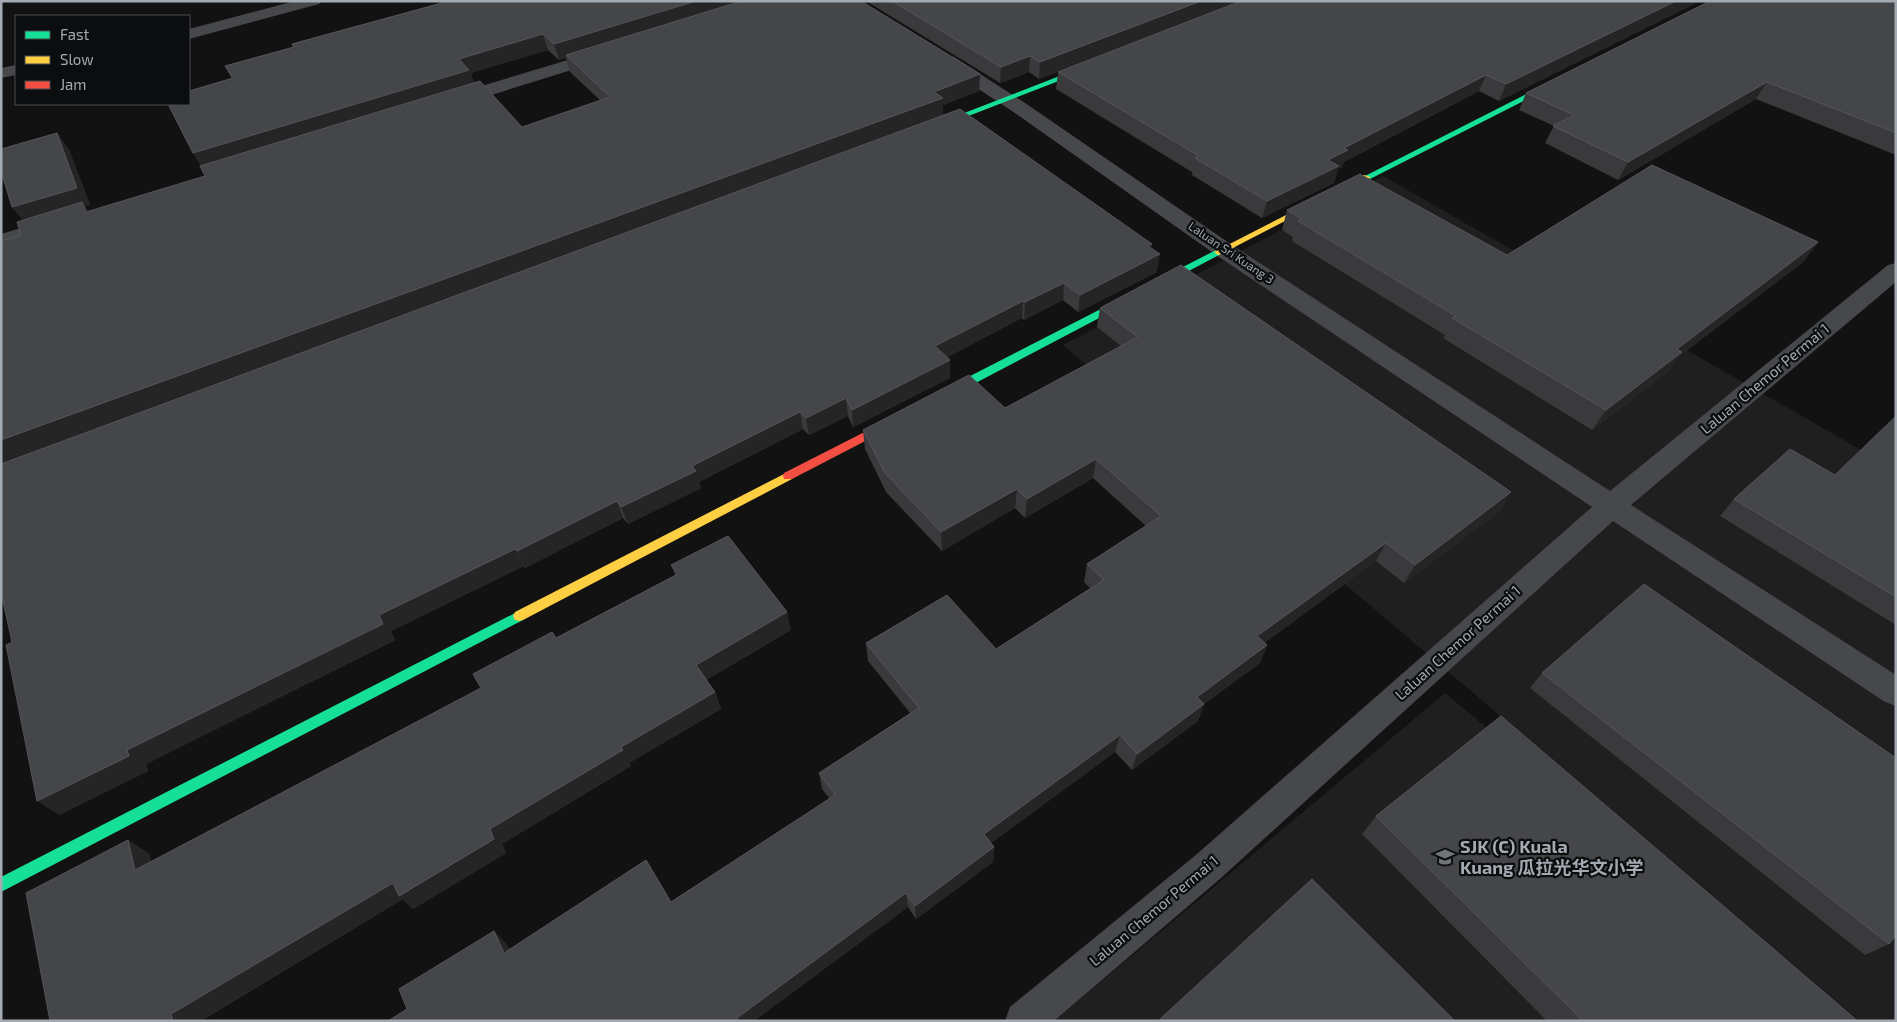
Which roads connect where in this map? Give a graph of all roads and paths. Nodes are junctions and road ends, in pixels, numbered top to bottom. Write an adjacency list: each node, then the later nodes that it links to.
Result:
1 (314, 1): 2 (lane)
2 (190, 34)
3 (624, 48): 10 (street)
4 (934, 52): 9 (street, Laluan Sri Kuang 3)
5 (1102, 62): 9 (street)
6 (15, 70): 7 (lane)
7 (1, 73)
8 (1567, 76): 14 (street)
9 (1009, 99): 11 (street); 14 (street, Laluan Sri Kuang 3)
10 (436, 106)
11 (925, 130)
12 (77, 217): 13 (street)
13 (1, 241)
14 (1223, 249): 16 (street); 18 (street, Laluan Sri Kuang 3)
15 (1896, 270): 18 (street, Laluan Chemor Permai 1)
16 (931, 401)
17 (904, 415): 20 (street)
18 (1611, 506): 19 (street, Laluan Sri Kuang 3); 21 (street, Laluan Chemor Permai 1)
19 (1896, 692)
20 (1, 885)
21 (1024, 1021)

